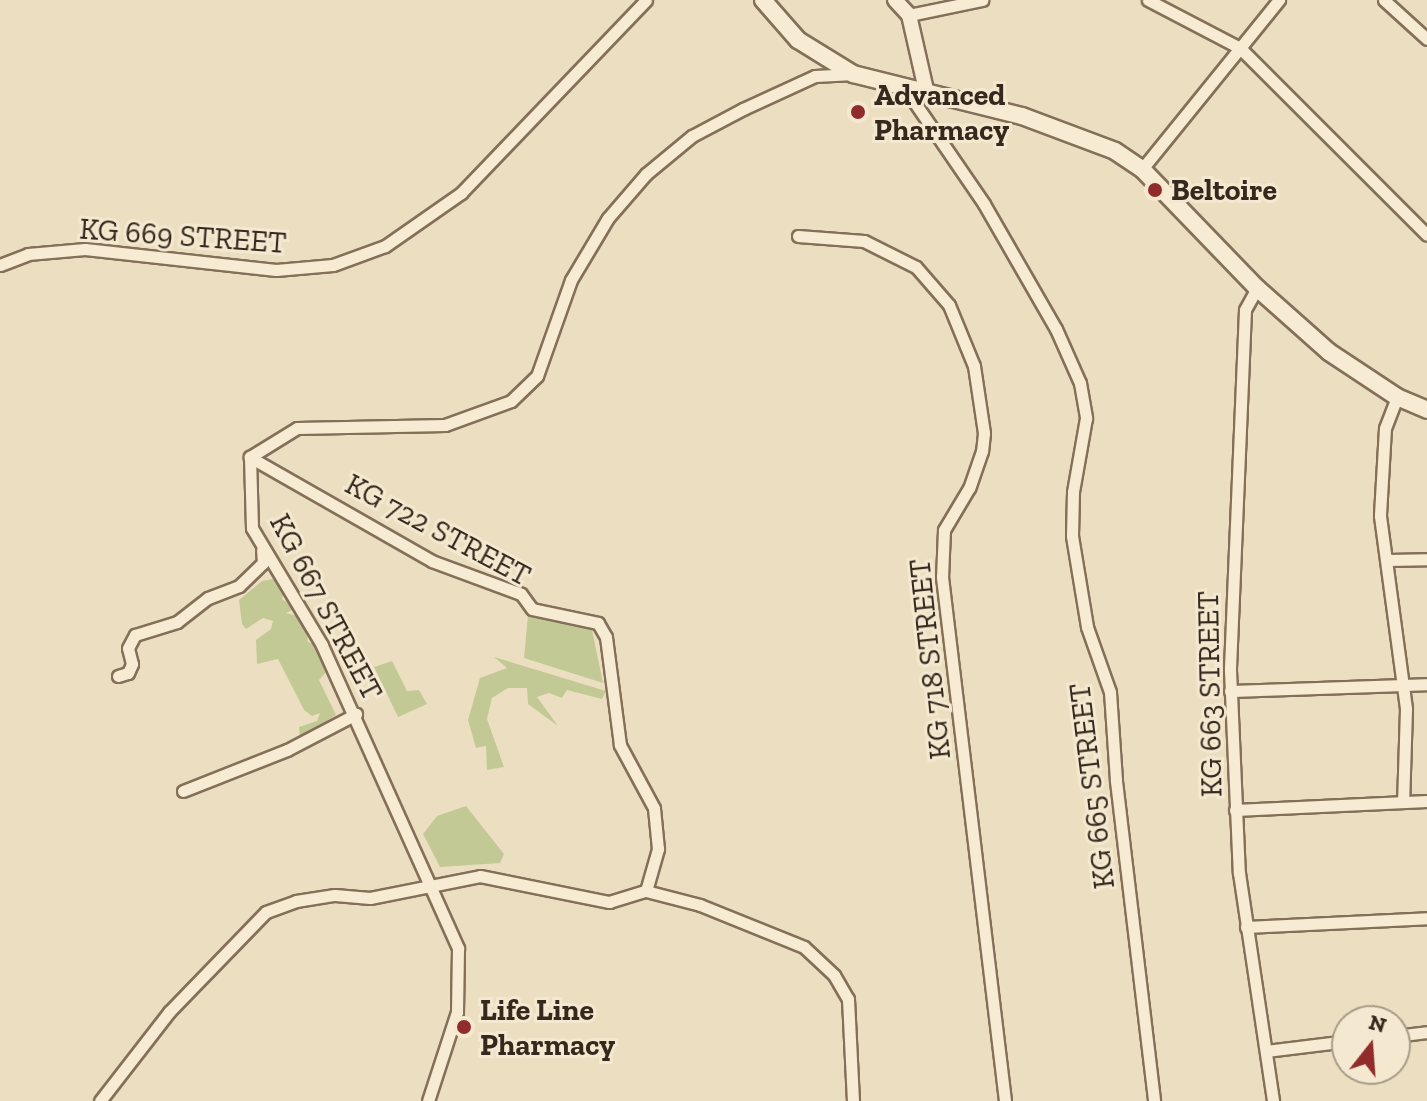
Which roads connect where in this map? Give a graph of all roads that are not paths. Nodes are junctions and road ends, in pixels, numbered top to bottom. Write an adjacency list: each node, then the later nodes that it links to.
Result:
1 (646, 0): 17 (street, KG 669 STREET)
2 (763, 0): 11 (main road)
3 (895, 0): 8 (street)
4 (982, 0): 8 (street)
5 (1148, 0): 10 (street)
6 (1279, 0): 10 (street)
7 (1384, 0): 9 (street)
8 (909, 15): 13 (street)
9 (1427, 39)
10 (1240, 48): 14 (street); 15 (street)
11 (853, 74): 12 (main road); 21 (street)
12 (904, 87): 13 (main road); 44 (street, KG 665 STREET)
13 (927, 94): 14 (main road)
14 (1142, 169): 18 (main road)
15 (1427, 235)
16 (798, 236): 43 (street, KG 718 STREET)
17 (0, 265)
18 (1257, 288): 19 (main road); 28 (street, KG 663 STREET)
19 (1397, 397): 20 (main road); 24 (street)
20 (1427, 410)
21 (250, 457): 22 (street, KG 667 STREET); 35 (street, KG 722 STREET)
22 (252, 528): 25 (street); 29 (street, KG 667 STREET)
23 (1427, 559): 24 (street)
24 (1388, 560): 27 (street)
25 (118, 676)
26 (1427, 684): 27 (street)
27 (1404, 685): 28 (street); 32 (street)
28 (1230, 691): 33 (street, KG 663 STREET)
29 (356, 714): 30 (street); 34 (street, KG 667 STREET)
30 (183, 791)
31 (1427, 801): 32 (street)
32 (1403, 802): 33 (street)
33 (1235, 810): 37 (street, KG 663 STREET)
34 (432, 883): 35 (street); 40 (street); 41 (street, KG 667 STREET)
35 (646, 891): 42 (street)
36 (1427, 918): 37 (street)
37 (1246, 927): 39 (street, KG 663 STREET)
38 (1331, 1043): 39 (street)
39 (1266, 1051): 45 (street, KG 663 STREET)
40 (100, 1101)
41 (428, 1101)
42 (853, 1101)
43 (1005, 1101)
44 (1154, 1101)
45 (1273, 1101)

